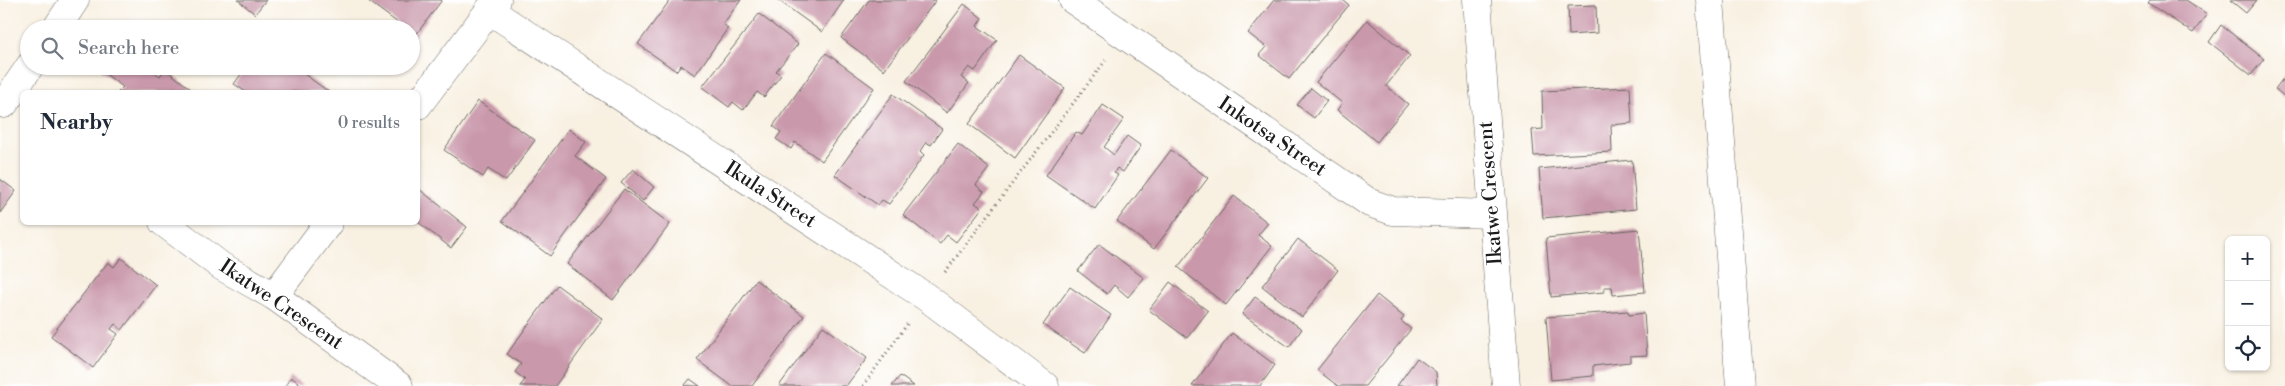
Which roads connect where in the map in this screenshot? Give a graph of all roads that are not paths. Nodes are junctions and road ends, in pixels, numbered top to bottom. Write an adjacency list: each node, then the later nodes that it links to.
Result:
1 (75, 0): 6 (street)
2 (1073, 0): 10 (street, Inkotsa Street)
3 (1477, 0): 10 (street, Ikatwe Crescent)
4 (1710, 0): 17 (street)
5 (493, 5): 8 (street); 15 (street, Ikula Street)
6 (62, 20)
7 (26, 75): 9 (street)
8 (420, 102)
9 (9, 108)
10 (1492, 214): 16 (street, Ikatwe Crescent)
11 (167, 225): 13 (street, Ikatwe Crescent)
12 (327, 225): 13 (street)
13 (274, 296): 14 (street, Ikatwe Crescent)
14 (399, 386)
15 (1045, 386)
16 (1506, 386)
17 (1740, 386)

